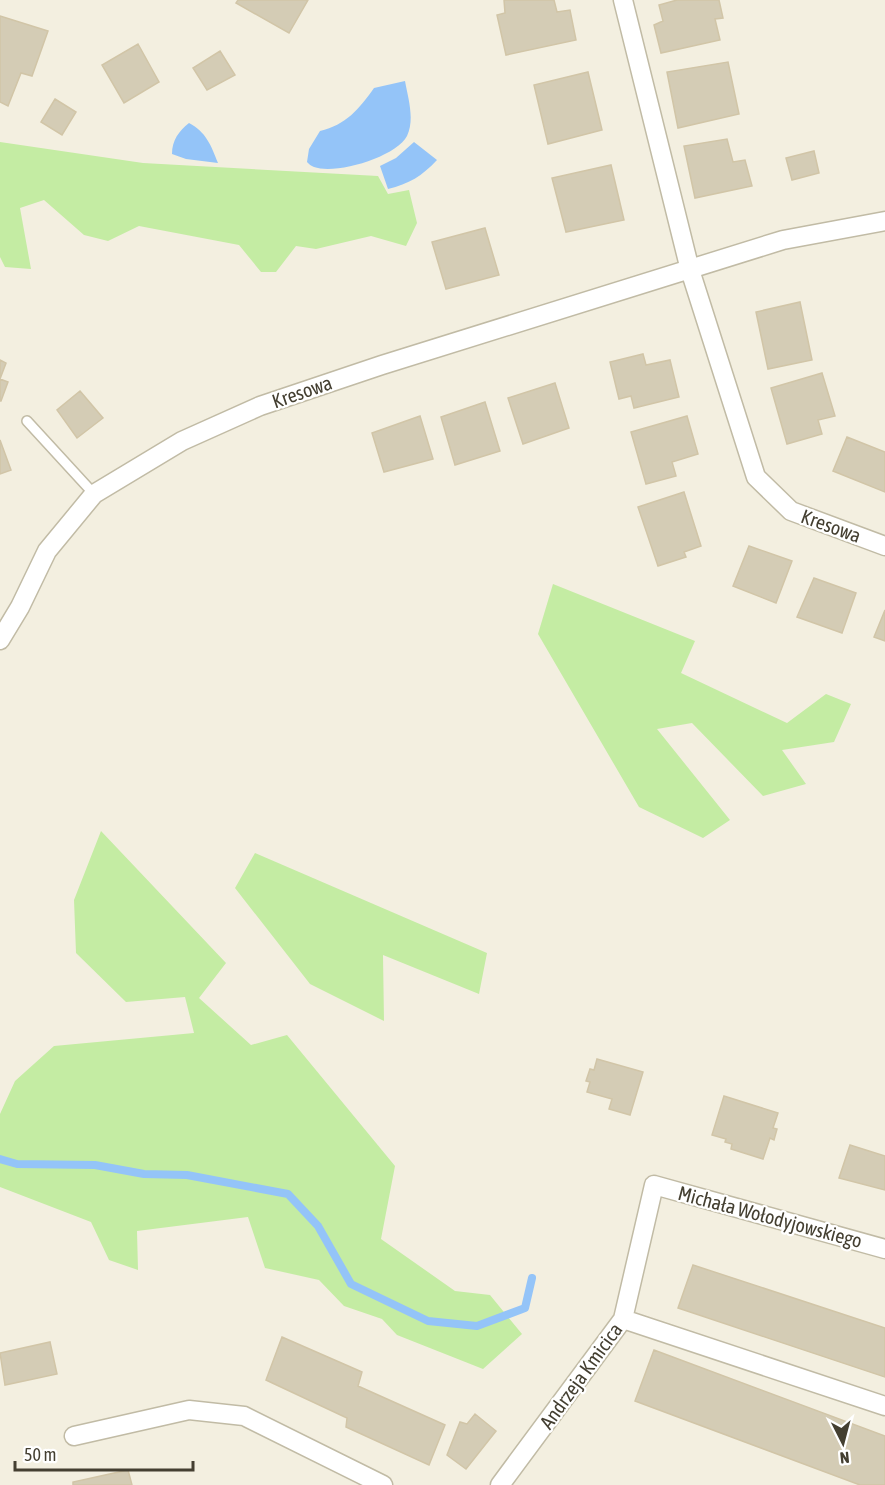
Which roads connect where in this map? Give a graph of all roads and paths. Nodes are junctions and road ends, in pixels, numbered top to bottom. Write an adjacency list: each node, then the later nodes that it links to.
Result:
1 (622, 0): 3 (street, Kresowa)
2 (885, 221): 3 (street, Kresowa)
3 (690, 270): 5 (street, Kresowa); 6 (street, Kresowa)
4 (27, 421): 5 (lane)
5 (94, 494): 7 (street, Kresowa)
6 (885, 546)
7 (0, 640)
8 (654, 1185): 9 (street, Michała Wołodyjowskiego); 10 (street, Andrzeja Kmicica)
9 (885, 1249)
10 (623, 1319): 11 (street); 14 (street, Andrzeja Kmicica)
11 (885, 1406)
12 (74, 1436): 13 (street)
13 (382, 1485)
14 (500, 1485)

